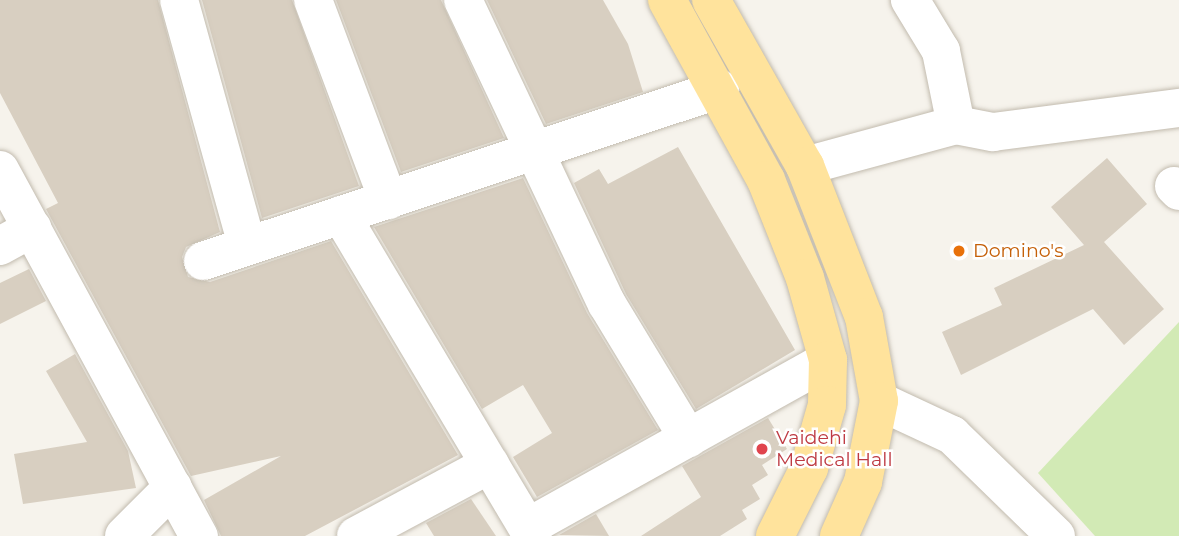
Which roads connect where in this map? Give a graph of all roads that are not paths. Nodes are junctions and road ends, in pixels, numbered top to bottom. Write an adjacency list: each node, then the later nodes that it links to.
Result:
1 (179, 0): 16 (street)
2 (313, 0): 13 (street)
3 (463, 0): 10 (street)
4 (667, 0): 7 (main road)
5 (711, 0): 11 (main road)
6 (910, 0): 9 (street)
7 (720, 89): 10 (street); 18 (main road)
8 (1179, 108): 9 (street)
9 (956, 125): 11 (street)
10 (530, 153): 13 (street); 20 (street)
11 (804, 166): 19 (main road)
12 (0, 170): 15 (street)
13 (388, 200): 14 (street)
14 (341, 215): 16 (street); 21 (street)
15 (16, 237): 22 (street)
16 (247, 246): 17 (street)
17 (202, 261)
18 (828, 360): 20 (street); 27 (main road)
19 (879, 401): 28 (main road); 29 (street)
20 (688, 438): 23 (street)
21 (490, 464): 23 (street); 26 (street)
22 (173, 487): 24 (street); 25 (street)
23 (530, 532)
24 (124, 536)
25 (199, 536)
26 (356, 536)
27 (775, 536)
28 (839, 536)
29 (1056, 536)

